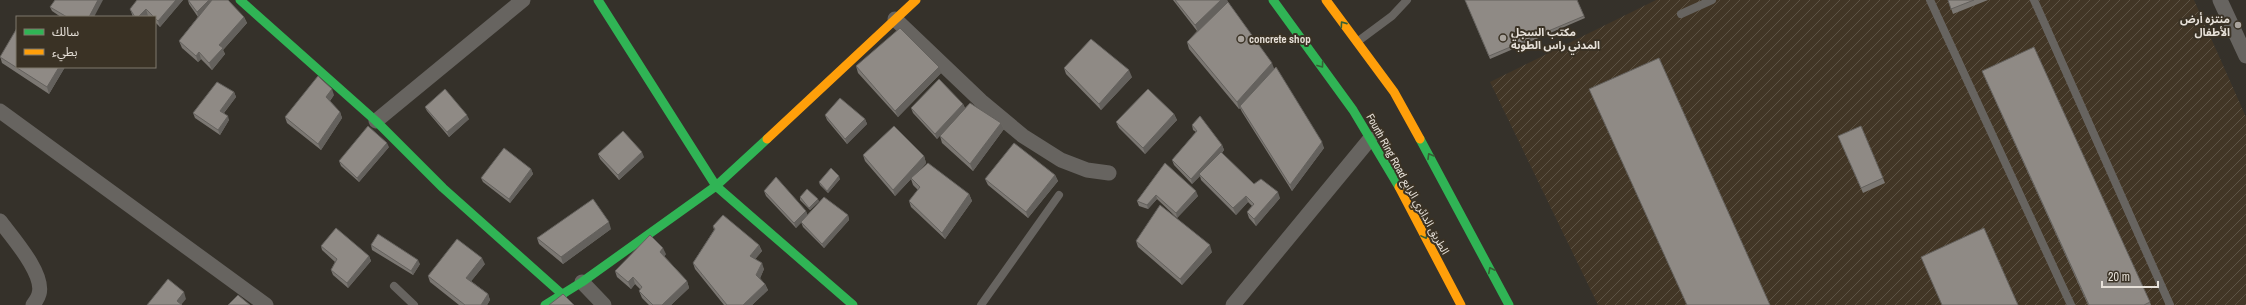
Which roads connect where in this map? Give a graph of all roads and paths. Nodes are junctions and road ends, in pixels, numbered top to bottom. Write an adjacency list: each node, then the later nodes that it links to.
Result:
1 (240, 0): 17 (street)
2 (523, 0): 17 (street)
3 (598, 0): 20 (street)
4 (916, 0): 13 (street)
5 (1273, 0): 18 (street, Fourth Ring Road الطريق الدائري الرابع, one-way to 18)
6 (1326, 0): 14 (street, one-way to 6)
7 (1407, 0): 14 (lane)
8 (1712, 0): 12 (lane)
9 (1930, 0): 36 (lane)
10 (2034, 0): 37 (lane)
11 (2220, 0): 15 (street)
12 (1681, 14)
13 (895, 19): 19 (street); 20 (street)
14 (1356, 42): 35 (street, one-way to 14)
15 (2246, 56)
16 (0, 112): 27 (street)
17 (376, 121): 25 (street)
18 (1370, 138): 33 (street); 34 (street, Fourth Ring Road الطريق الدائري الرابع, one-way to 34)
19 (1109, 173)
20 (716, 186): 23 (street); 31 (street)
21 (1059, 194): 32 (lane)
22 (0, 221): 26 (street)
23 (582, 282): 25 (street); 30 (street)
24 (394, 286): 28 (lane)
25 (563, 294): 29 (street)
26 (33, 305)
27 (266, 305)
28 (414, 305)
29 (545, 305)
30 (604, 305)
31 (853, 305)
32 (981, 305)
33 (1233, 305)
34 (1461, 305)
35 (1509, 305)
36 (2071, 305)
37 (2170, 305)

